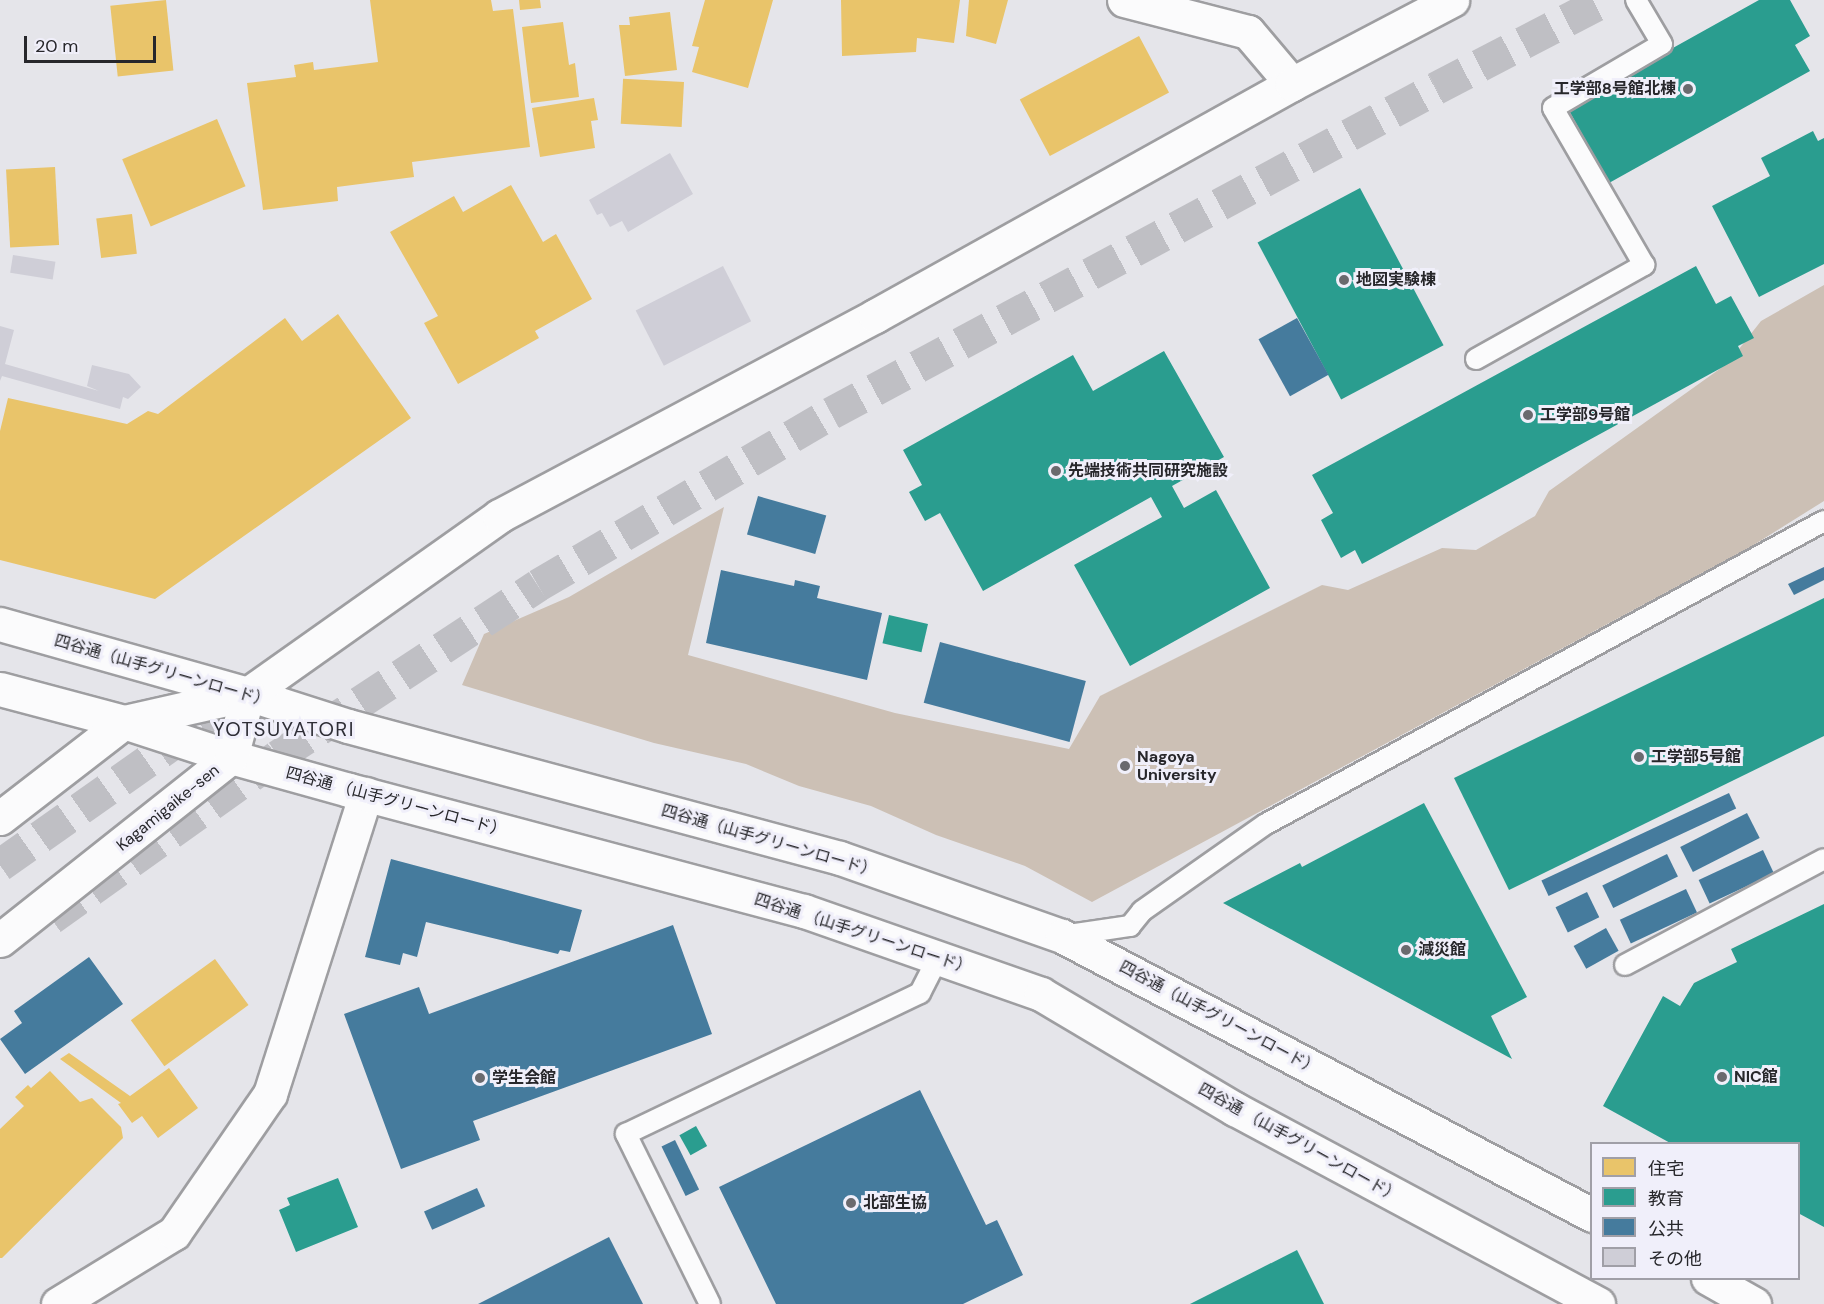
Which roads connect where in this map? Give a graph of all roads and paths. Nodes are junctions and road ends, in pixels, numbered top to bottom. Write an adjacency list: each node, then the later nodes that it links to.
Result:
1 (1124, 0): 4 (street)
2 (1452, 0): 4 (street)
3 (1636, 0): 5 (lane)
4 (1292, 84): 9 (street)
5 (1476, 359)
6 (1824, 521): 15 (lane)
7 (0, 624): 9 (street, 四谷通（山手グリーンロード）)
8 (0, 689): 10 (street, 四谷通 （山手グリーンロード）)
9 (248, 694): 10 (street); 11 (street, Kagamigaike-sen); 15 (street, 四谷通（山手グリーンロード）)
10 (124, 722): 11 (street, 四谷通 （山手グリーンロード）); 13 (street)
11 (231, 757): 12 (street, 四谷通 （山手グリーンロード）); 16 (street, Kagamigaike-sen)
12 (366, 794): 17 (street, 四谷通 （山手グリーンロード）); 21 (street)
13 (0, 818)
14 (1824, 859): 18 (lane)
15 (1062, 936): 19 (street, 四谷通（山手グリーンロード）)
16 (0, 940)
17 (938, 958): 22 (lane); 23 (street, 四谷通 （山手グリーンロード）)
18 (1625, 965)
19 (1590, 1214)
20 (1712, 1280): 24 (street)
21 (58, 1304)
22 (710, 1304)
23 (1598, 1304)
24 (1754, 1304)

